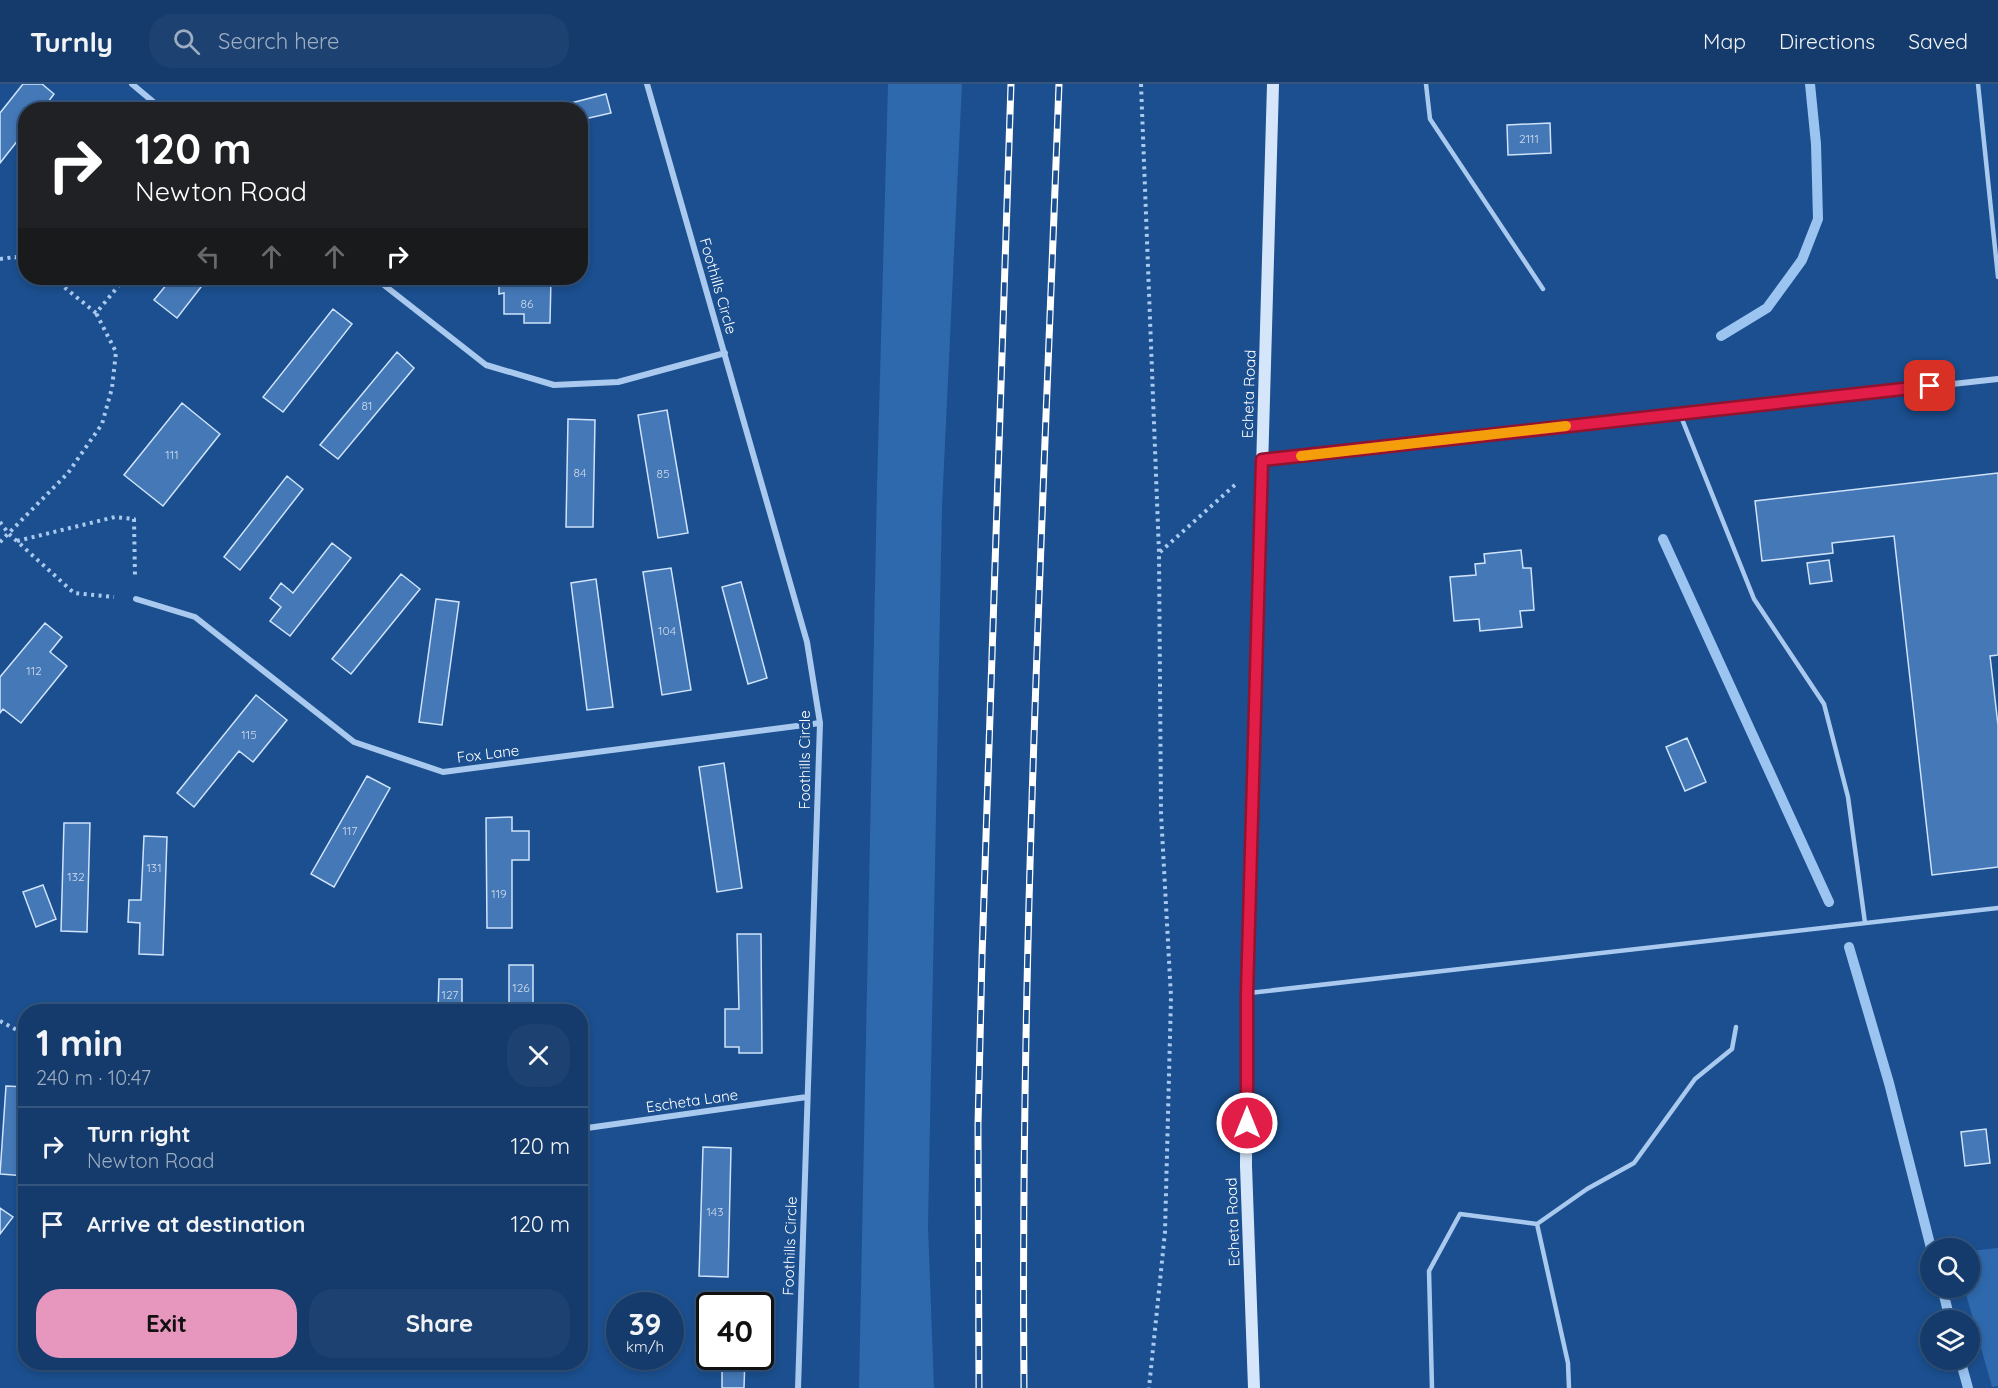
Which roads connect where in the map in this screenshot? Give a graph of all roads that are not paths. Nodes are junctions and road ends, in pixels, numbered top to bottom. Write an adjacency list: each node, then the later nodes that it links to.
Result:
1 (132, 84): 6 (street)
2 (647, 84): 10 (street, Foothills Circle)
3 (1273, 84): 13 (street, Echeta Road)
4 (1426, 84): 9 (lane)
5 (1978, 84): 7 (lane)
6 (154, 102)
7 (1998, 276)
8 (384, 285): 10 (street)
9 (1543, 289)
10 (725, 353): 15 (street, Foothills Circle)
11 (1998, 379): 12 (street)
12 (1680, 414): 13 (street); 17 (lane)
13 (1262, 460): 18 (street, Echeta Road)
14 (136, 600): 15 (street, Fox Lane)
15 (820, 723): 20 (street, Foothills Circle)
16 (1998, 908): 17 (lane)
17 (1865, 922): 18 (lane)
18 (1247, 993): 24 (street, Echeta Road)
19 (1736, 1028): 22 (lane)
20 (807, 1097): 21 (street, Escheta Lane); 23 (street, Foothills Circle)
21 (588, 1128)
22 (1537, 1224): 25 (lane); 26 (lane)
23 (798, 1388)
24 (1254, 1388)
25 (1432, 1388)
26 (1569, 1388)

